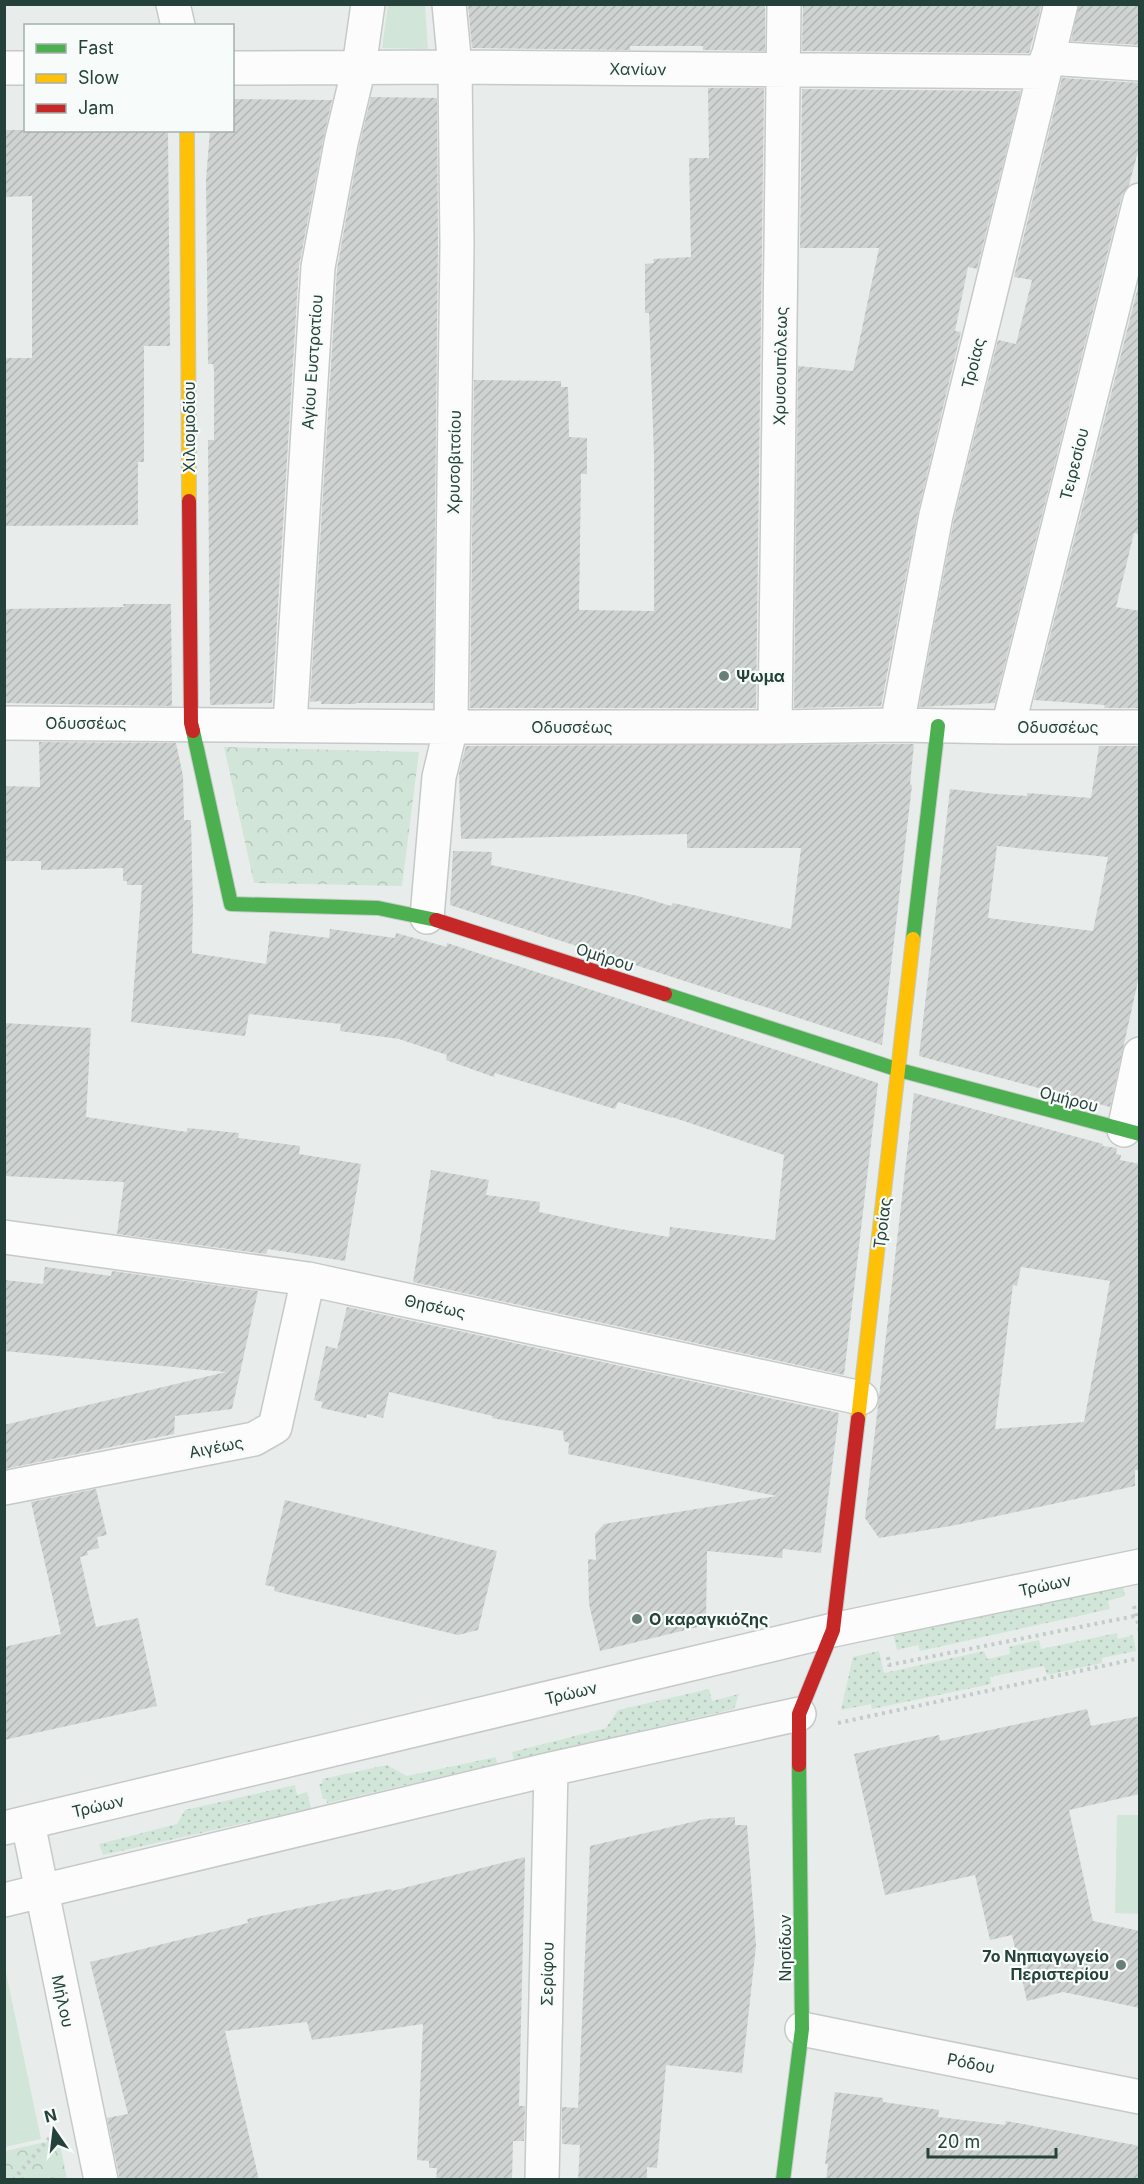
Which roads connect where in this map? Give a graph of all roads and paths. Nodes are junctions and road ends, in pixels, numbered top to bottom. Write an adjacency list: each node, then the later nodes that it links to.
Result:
1 (173, 4): 6 (street)
2 (368, 4): 9 (street, Αγίου Ευστρατίου)
3 (449, 4): 10 (street, Χρυσοβιτσίου)
4 (784, 4): 14 (street, Χρυσουπόλεως)
5 (1061, 4): 8 (street, Τροίας)
6 (178, 24)
7 (1140, 64): 8 (street, Χανίων)
8 (1046, 65): 14 (street, Χανίων); 20 (street, Τροίας)
9 (359, 67): 10 (street, Χανίων); 13 (street, Χανίων); 19 (street, Αγίου Ευστρατίου)
10 (455, 67): 14 (street, Χανίων); 22 (street, Χρυσοβιτσίου)
11 (4, 68): 12 (street)
12 (24, 68)
13 (234, 68)
14 (784, 71): 23 (street, Χρυσουπόλεως)
15 (187, 132): 18 (street, Χιλιομοδίου)
16 (1140, 200): 25 (street, Τειρεσίου)
17 (4, 723): 18 (street, Οδυσσέως)
18 (191, 723): 19 (street, Οδυσσέως); 26 (street, Ομήρου)
19 (290, 724): 22 (street, Οδυσσέως)
20 (897, 725): 21 (street, Οδυσσέως); 23 (street, Οδυσσέως)
21 (938, 726): 25 (street, Οδυσσέως); 28 (street, Τροίας)
22 (451, 727): 23 (street, Οδυσσέως); 26 (street, Χρυσοβιτσίου)
23 (775, 727)
24 (1140, 727): 25 (street, Οδυσσέως)
25 (1008, 728)
26 (427, 917): 28 (street, Ομήρου)
27 (1140, 1054): 29 (street)
28 (899, 1070): 29 (street, Ομήρου); 32 (street, Τροίας)
29 (1132, 1132)
30 (4, 1236): 31 (street, Θησέως)
31 (308, 1279): 32 (street, Θησέως); 33 (street, Αιγέως)
32 (861, 1398): 37 (street, Τροίας)
33 (4, 1488)
34 (1140, 1566): 36 (street, Τρώων)
35 (1140, 1615): 36 (path)
36 (880, 1620): 37 (street, Τρώων)
37 (833, 1630): 39 (street, Τροίας); 41 (street, Τρώων)
38 (1140, 1658): 39 (path)
39 (799, 1714): 40 (street); 44 (street, Νησίδων)
40 (552, 1769): 42 (street); 49 (street, Σερίφου)
41 (16, 1826): 42 (street, Μήλου)
42 (40, 1892): 43 (street); 46 (street, Μήλου)
43 (4, 1899)
44 (802, 2029): 45 (street, Ρόδου); 50 (street, Νησίδων)
45 (1140, 2097)
46 (84, 2099): 47 (path); 48 (street, Μήλου)
47 (13, 2180)
48 (101, 2180)
49 (542, 2180)
50 (783, 2180)

